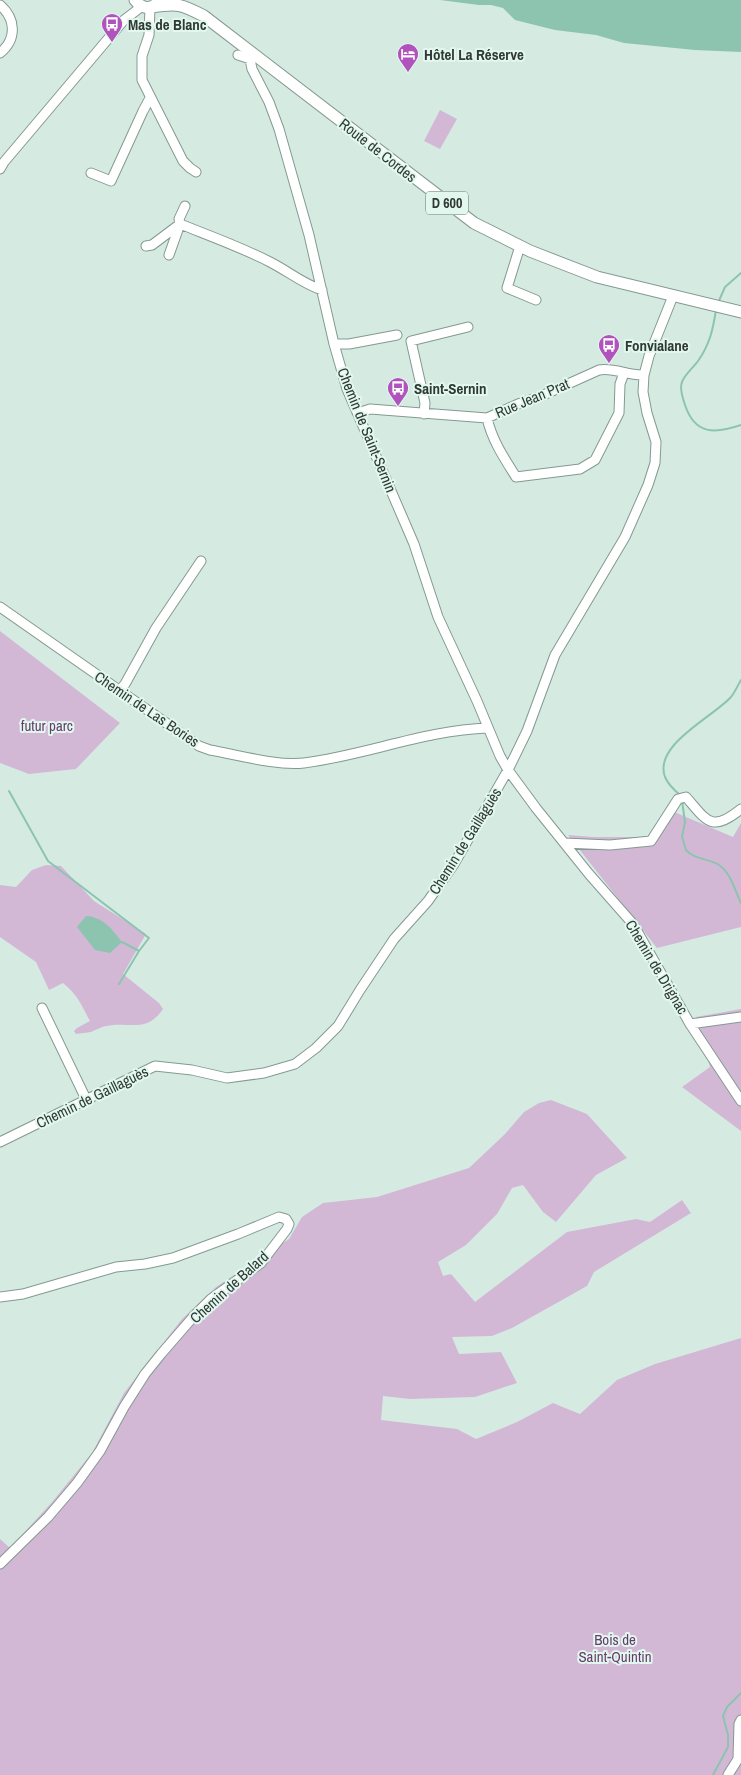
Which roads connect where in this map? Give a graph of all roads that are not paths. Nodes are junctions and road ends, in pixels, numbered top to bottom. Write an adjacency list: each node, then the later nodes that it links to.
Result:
1 (172, 2): 2 (main road, Route de Cordes / D 600); 6 (main road, Route de Cordes / D 600)
2 (145, 3): 7 (street); 8 (street)
3 (0, 5): 4 (street)
4 (0, 53)
5 (238, 55): 6 (street)
6 (251, 55): 14 (main road, Route de Cordes / D 600); 16 (street, Chemin de Saint-Sernin)
7 (150, 98): 9 (street); 10 (street)
8 (1, 164)
9 (91, 172)
10 (196, 172)
11 (185, 206): 12 (street)
12 (180, 224): 13 (street); 15 (street); 16 (street)
13 (146, 246)
14 (520, 246): 17 (main road, Route de Cordes / D 600); 18 (street)
15 (169, 255)
16 (322, 290): 22 (street, Chemin de Saint-Sernin)
17 (673, 296): 19 (main road, Route de Cordes / D 600); 24 (street, Chemin de Gaillaguès)
18 (536, 300)
19 (741, 312)
20 (468, 327): 26 (street)
21 (398, 335): 22 (street)
22 (334, 344): 25 (street, Chemin de Saint-Sernin)
23 (624, 373): 24 (street, Rue Jean Prat); 27 (street, Rue Jean Prat); 27 (street)
24 (644, 374): 32 (street, Chemin de Gaillaguès)
25 (358, 413): 26 (street, Rue Jean Prat); 31 (street, Chemin de Saint-Sernin)
26 (424, 414): 27 (street, Rue Jean Prat)
27 (487, 418)
28 (201, 561): 30 (street)
29 (0, 607): 30 (street, Chemin de Las Bories)
30 (119, 691): 31 (street, Chemin de Las Bories)
31 (488, 728): 32 (street, Chemin de Saint-Sernin)
32 (508, 770): 34 (street, Chemin de Drignac); 38 (street, Chemin de Gaillaguès)
33 (741, 809): 34 (street)
34 (564, 843): 37 (street, Chemin de Drignac)
35 (42, 1008): 38 (street)
36 (741, 1017): 37 (street)
37 (690, 1024): 39 (street, Chemin de Drignac)
38 (86, 1099): 40 (street, Chemin de Gaillaguès)
39 (741, 1100)
40 (0, 1142)
41 (0, 1297): 42 (street, Chemin de Balard)
42 (0, 1564)
43 (741, 1720): 44 (street)
44 (728, 1775)

